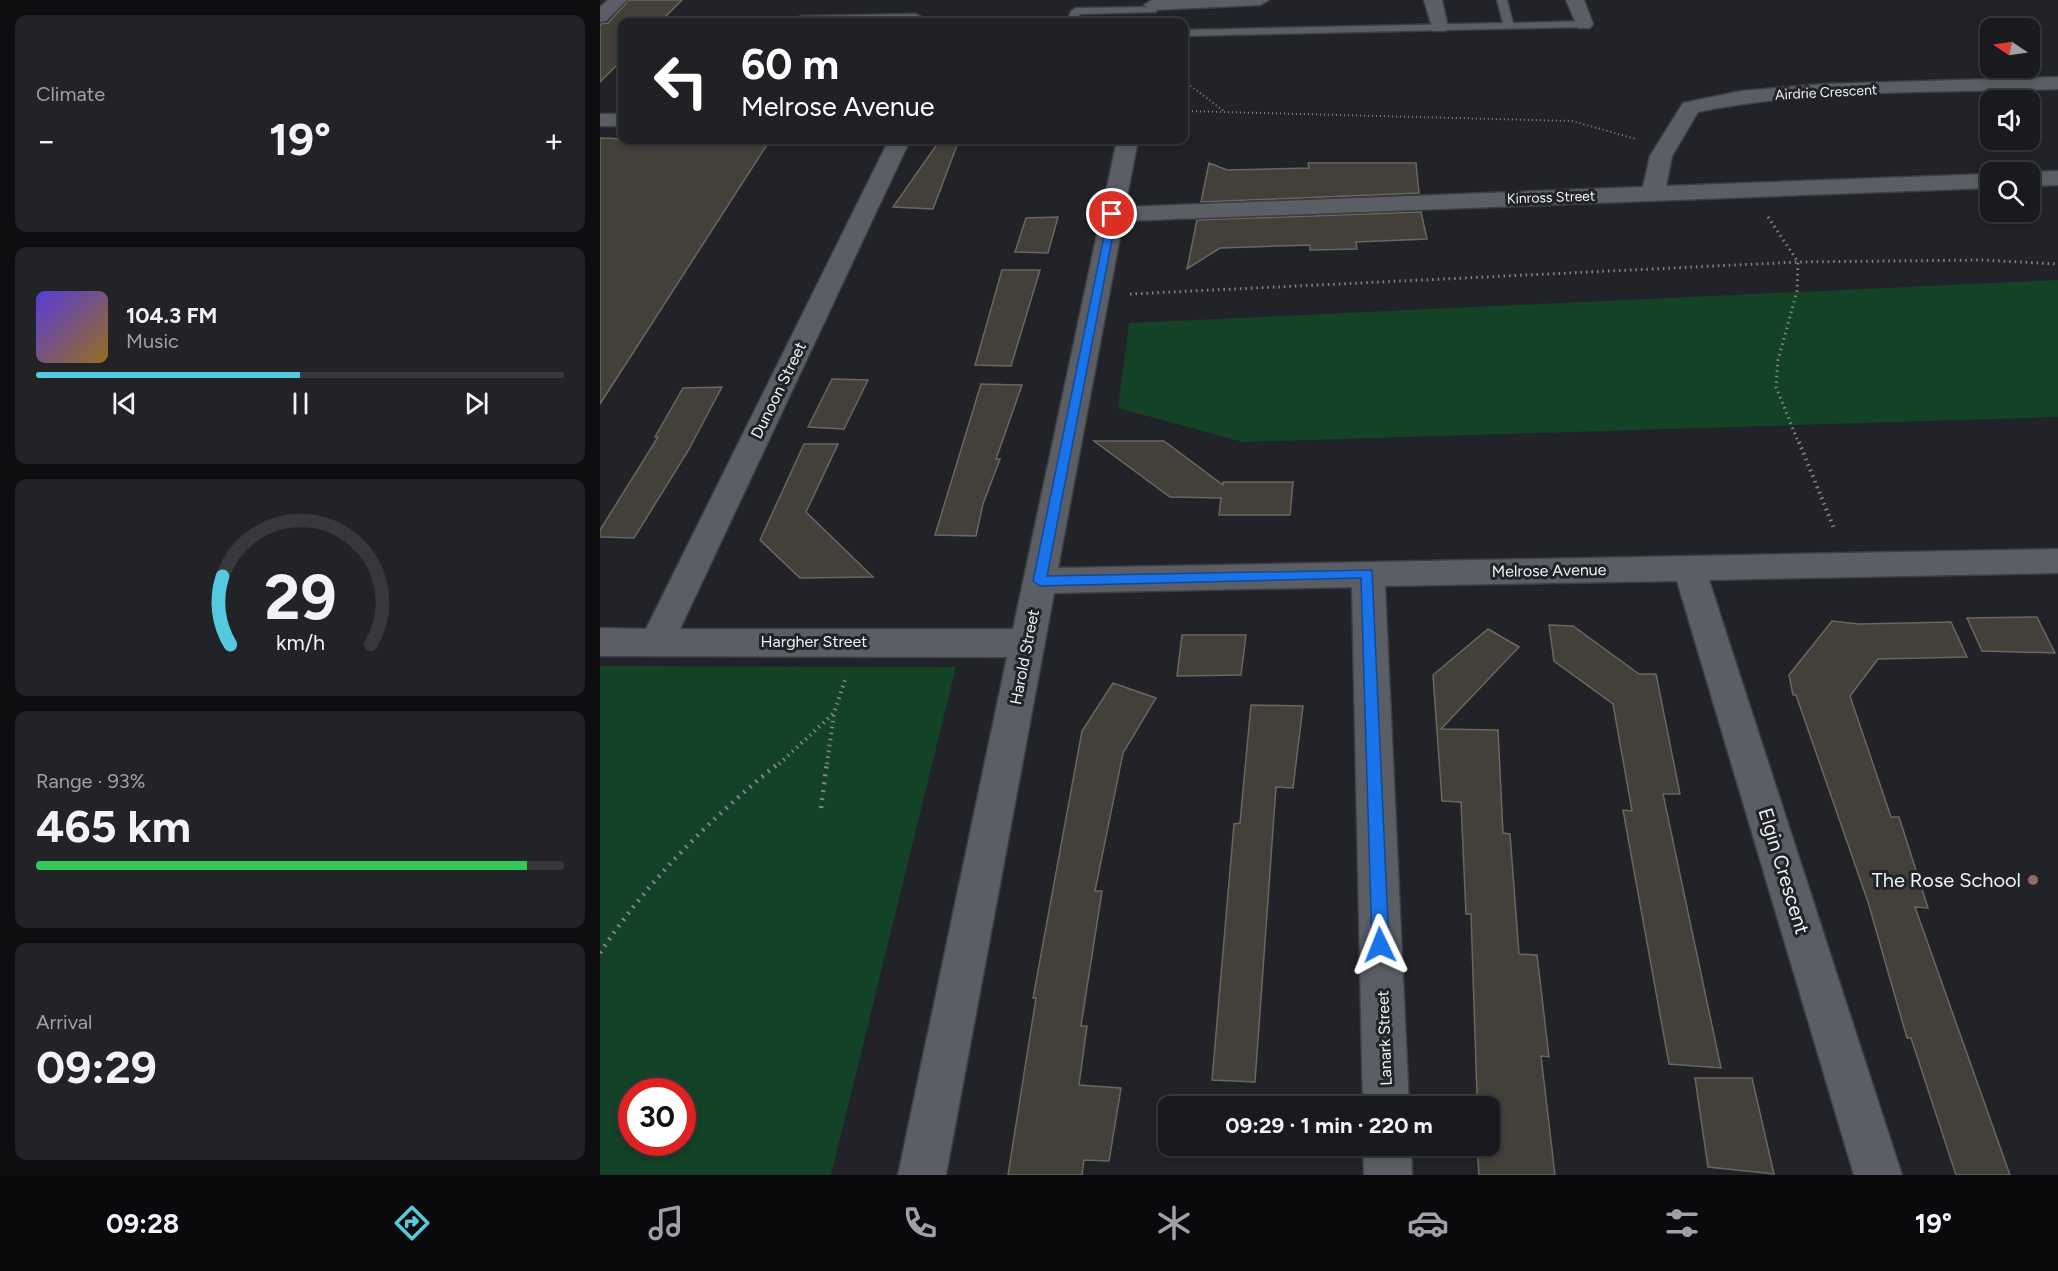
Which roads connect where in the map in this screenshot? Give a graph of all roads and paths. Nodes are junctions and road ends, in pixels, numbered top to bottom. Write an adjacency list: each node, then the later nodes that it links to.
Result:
1 (1260, 0): 5 (street)
2 (1433, 0): 9 (street)
3 (1502, 0): 8 (lane)
4 (1575, 0): 7 (street)
5 (1152, 9): 6 (lane)
6 (1073, 18)
7 (1584, 24): 8 (lane)
8 (1509, 26): 9 (lane)
9 (1439, 27): 10 (lane)
10 (1188, 33)
11 (2058, 83): 19 (street, Airdrie Crescent)
12 (1188, 84): 14 (path)
13 (1188, 111): 14 (path)
14 (1225, 112): 19 (path)
15 (600, 120): 16 (street)
16 (618, 120)
17 (897, 144): 34 (street, Dunoon Street)
18 (1126, 144): 25 (street, Harold Street)
19 (1666, 147): 24 (street, Airdrie Crescent)
20 (2058, 178): 21 (street)
21 (2040, 179)
22 (1980, 181): 23 (street, Kinross Street)
23 (1749, 189): 24 (street, Kinross Street); 26 (path)
24 (1653, 193): 25 (street, Kinross Street)
25 (1112, 214): 28 (street, Harold Street)
26 (1798, 262): 27 (path); 28 (path); 30 (path)
27 (2058, 264)
28 (1096, 295): 33 (street, Harold Street)
29 (2058, 561): 30 (street, Melrose Avenue)
30 (1849, 565): 31 (street, Melrose Avenue)
31 (1689, 568): 32 (street, Melrose Avenue); 45 (street, Elgin Crescent)
32 (1368, 573): 33 (street, Melrose Avenue); 41 (street, Lanark Street)
33 (1040, 581): 37 (street, Harold Street)
34 (657, 640): 35 (street, Hargher Street); 36 (street, Hargher Street)
35 (600, 642)
36 (858, 642): 37 (street, Hargher Street); 38 (path)
37 (1027, 643): 43 (street, Harold Street)
38 (834, 712): 39 (path); 40 (path)
39 (821, 808)
40 (600, 953)
41 (1386, 1096)
42 (1387, 1156): 44 (street)
43 (922, 1175)
44 (1388, 1175)
45 (1878, 1175)

